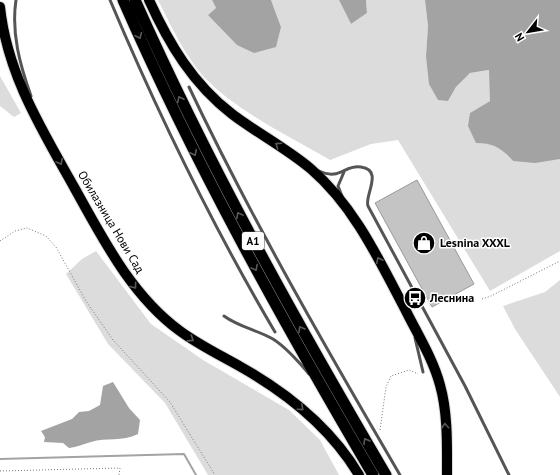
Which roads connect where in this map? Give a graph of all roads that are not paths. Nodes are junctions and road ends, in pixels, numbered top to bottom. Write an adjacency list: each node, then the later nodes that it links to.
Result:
1 (16, 0): 8 (lane)
2 (110, 0): 14 (lane)
3 (123, 0): 16 (highway, A1, one-way to 16)
4 (135, 0): 19 (highway, A1, one-way to 4)
5 (149, 0): 9 (main road, one-way to 5)
6 (0, 7): 8 (main road, Обилазница Нови Сад)
7 (189, 87): 20 (lane)
8 (42, 127): 17 (main road, Обилазница Нови Сад, one-way to 17)
9 (309, 168): 10 (lane); 11 (main road)
10 (344, 172): 11 (lane); 22 (lane)
11 (347, 209): 12 (main road, one-way to 11)
12 (397, 295): 15 (lane); 21 (main road, one-way to 12)
13 (224, 316): 16 (lane)
14 (275, 332)
15 (423, 372)
16 (326, 394): 18 (highway, A1)
17 (359, 475)
18 (373, 475)
19 (386, 475)
20 (400, 475)
21 (448, 475)
22 (509, 475)

